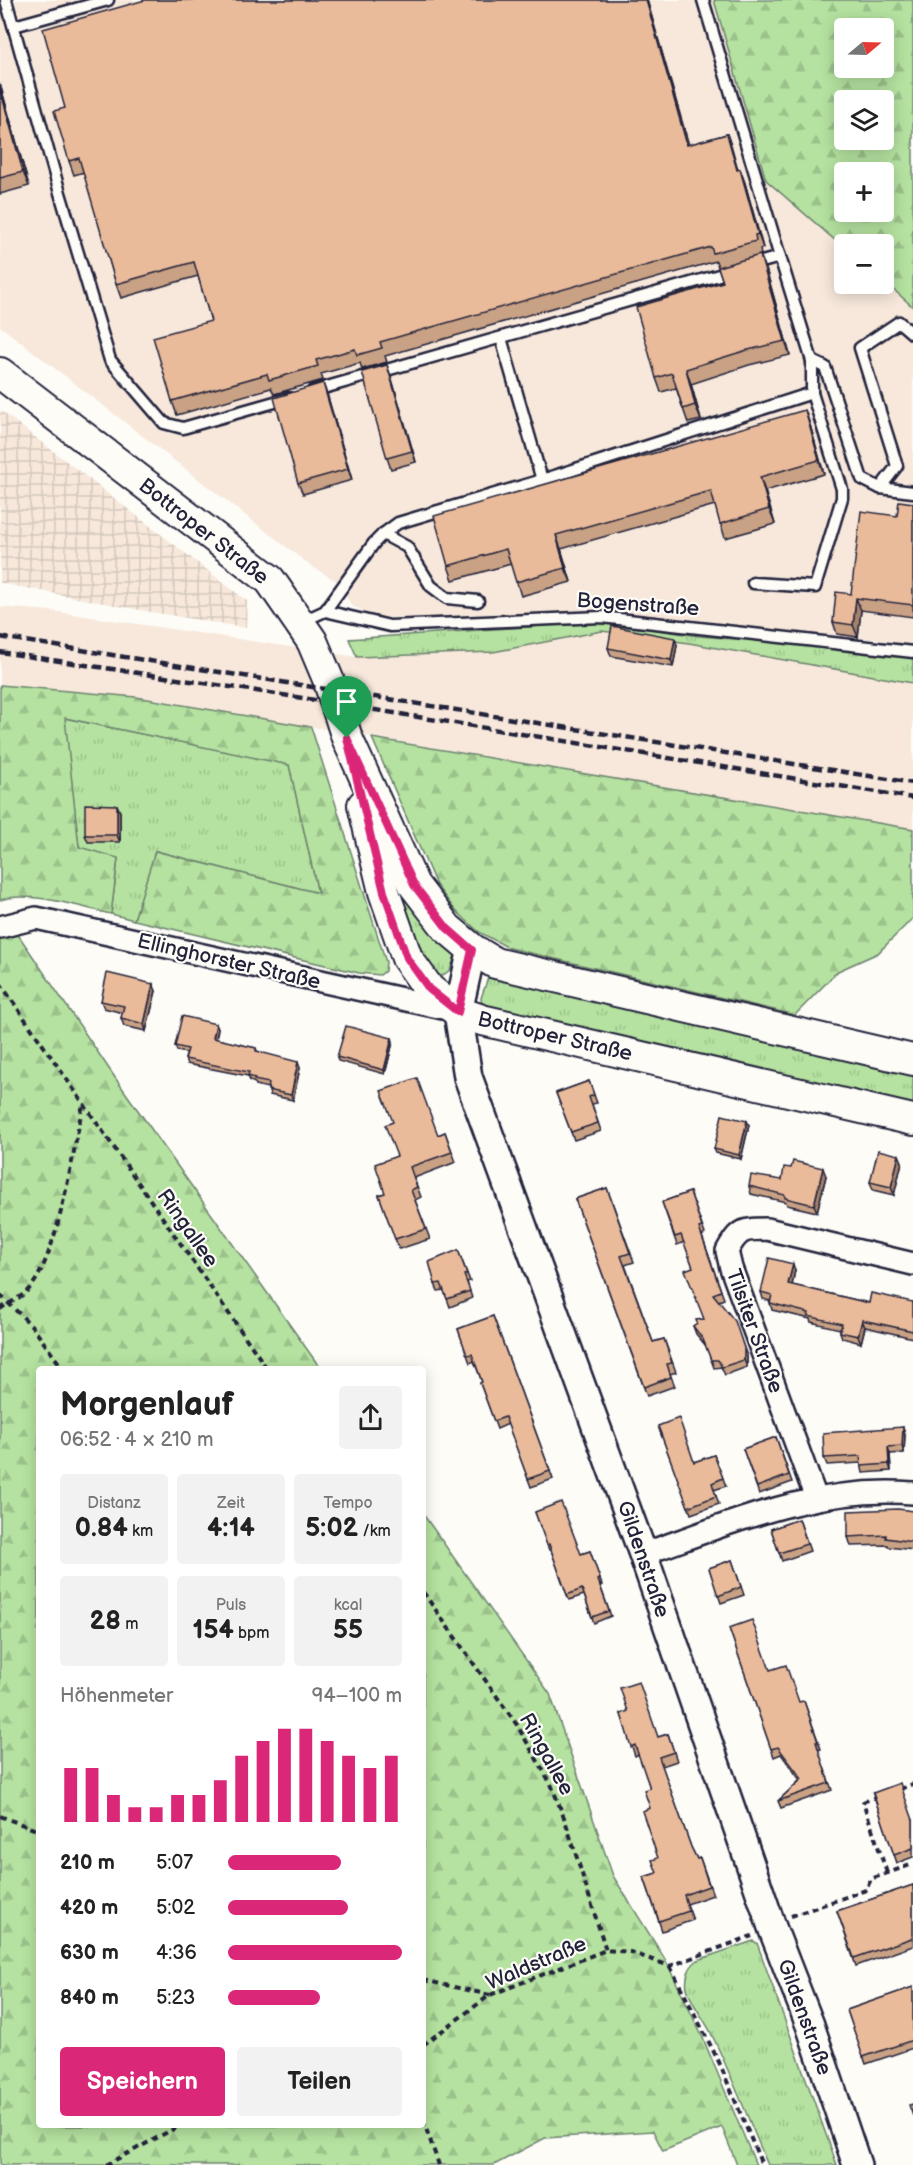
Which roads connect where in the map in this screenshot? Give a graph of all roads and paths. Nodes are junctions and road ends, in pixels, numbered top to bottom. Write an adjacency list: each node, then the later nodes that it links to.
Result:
1 (6, 0): 4 (lane)
2 (108, 0): 4 (lane)
3 (703, 0): 5 (lane)
4 (14, 26): 12 (lane)
5 (780, 257): 7 (lane); 8 (lane)
6 (913, 334): 14 (lane)
7 (501, 338): 10 (lane); 13 (lane)
8 (812, 361): 11 (lane); 14 (lane)
9 (0, 373): 19 (main road, Bottroper Straße)
10 (308, 392)
11 (813, 393): 13 (lane); 17 (lane)
12 (296, 396)
13 (542, 480): 16 (lane)
14 (880, 488): 15 (lane)
15 (913, 492)
16 (383, 534): 18 (lane); 19 (lane)
17 (753, 583)
18 (478, 601)
19 (313, 616): 20 (lane, Bogenstraße); 21 (main road, Bottroper Straße)
20 (913, 652)
21 (347, 738): 23 (main road, Bottroper Straße); 25 (main road, Bottroper Straße)
22 (0, 927): 25 (street, Ellinghorster Straße)
23 (472, 950): 25 (street, Gildenstraße); 26 (main road, Bottroper Straße)
24 (0, 983): 27 (path, Ringallee)
25 (458, 1012): 28 (main road, Bottroper Straße); 37 (street, Gildenstraße)
26 (913, 1060)
27 (83, 1104): 31 (path); 34 (path, Ringallee)
28 (913, 1120)
29 (913, 1264): 36 (street, Tilsiter Straße)
30 (0, 1296): 31 (path)
31 (9, 1303): 32 (path); 33 (path)
32 (0, 1309)
33 (61, 1366)
34 (265, 1366)
35 (913, 1493): 36 (street)
36 (816, 1498): 37 (street)
37 (643, 1554): 47 (street, Gildenstraße)
38 (426, 1596): 48 (path, Ringallee)
39 (913, 1784): 40 (path)
40 (893, 1791)
41 (883, 1795): 46 (path)
42 (0, 1816): 43 (path)
43 (36, 1830)
44 (911, 1858): 45 (path)
45 (913, 1864): 46 (path)
46 (887, 1873): 47 (path)
47 (771, 1926): 49 (path); 58 (street, Gildenstraße)
48 (606, 1950): 49 (path, Waldstraße); 51 (path, Waldstraße)
49 (670, 1966): 57 (path)
50 (426, 1981): 51 (path)
51 (490, 1995): 52 (path, Waldstraße)
52 (426, 2043)
53 (175, 2128): 55 (path)
54 (426, 2128): 56 (path)
55 (106, 2165)
56 (439, 2165)
57 (762, 2165)
58 (857, 2165)

